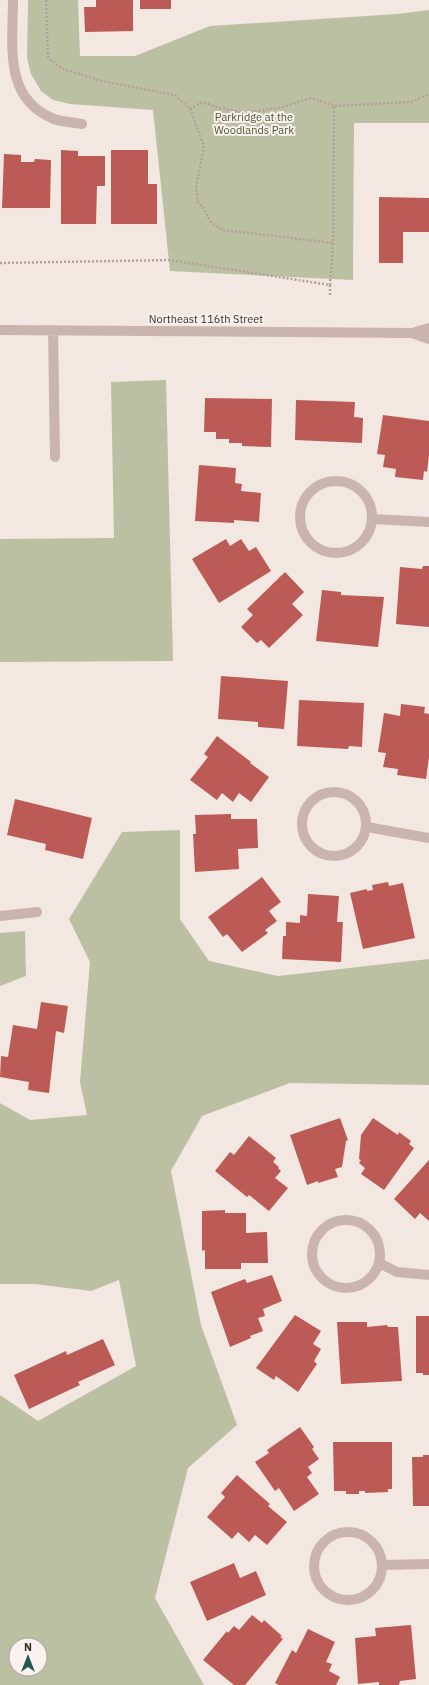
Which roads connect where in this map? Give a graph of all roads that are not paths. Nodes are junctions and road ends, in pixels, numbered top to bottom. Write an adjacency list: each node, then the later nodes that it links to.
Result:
1 (13, 0): 2 (street)
2 (82, 124)
3 (429, 328): 6 (street, Northeast 116th Street)
4 (0, 330): 5 (street, Northeast 116th Street)
5 (53, 330): 6 (street, Northeast 116th Street); 8 (street)
6 (412, 333): 7 (street, Northeast 116th Street)
7 (429, 339)
8 (55, 457)
9 (373, 519): 9 (street); 10 (street)
10 (429, 522)
11 (367, 827): 11 (street); 12 (street)
12 (429, 838)
13 (37, 912): 14 (street)
14 (0, 916)
15 (379, 1263): 15 (street); 16 (street)
16 (429, 1275)
17 (429, 1564): 18 (street)
18 (382, 1565): 18 (street)

